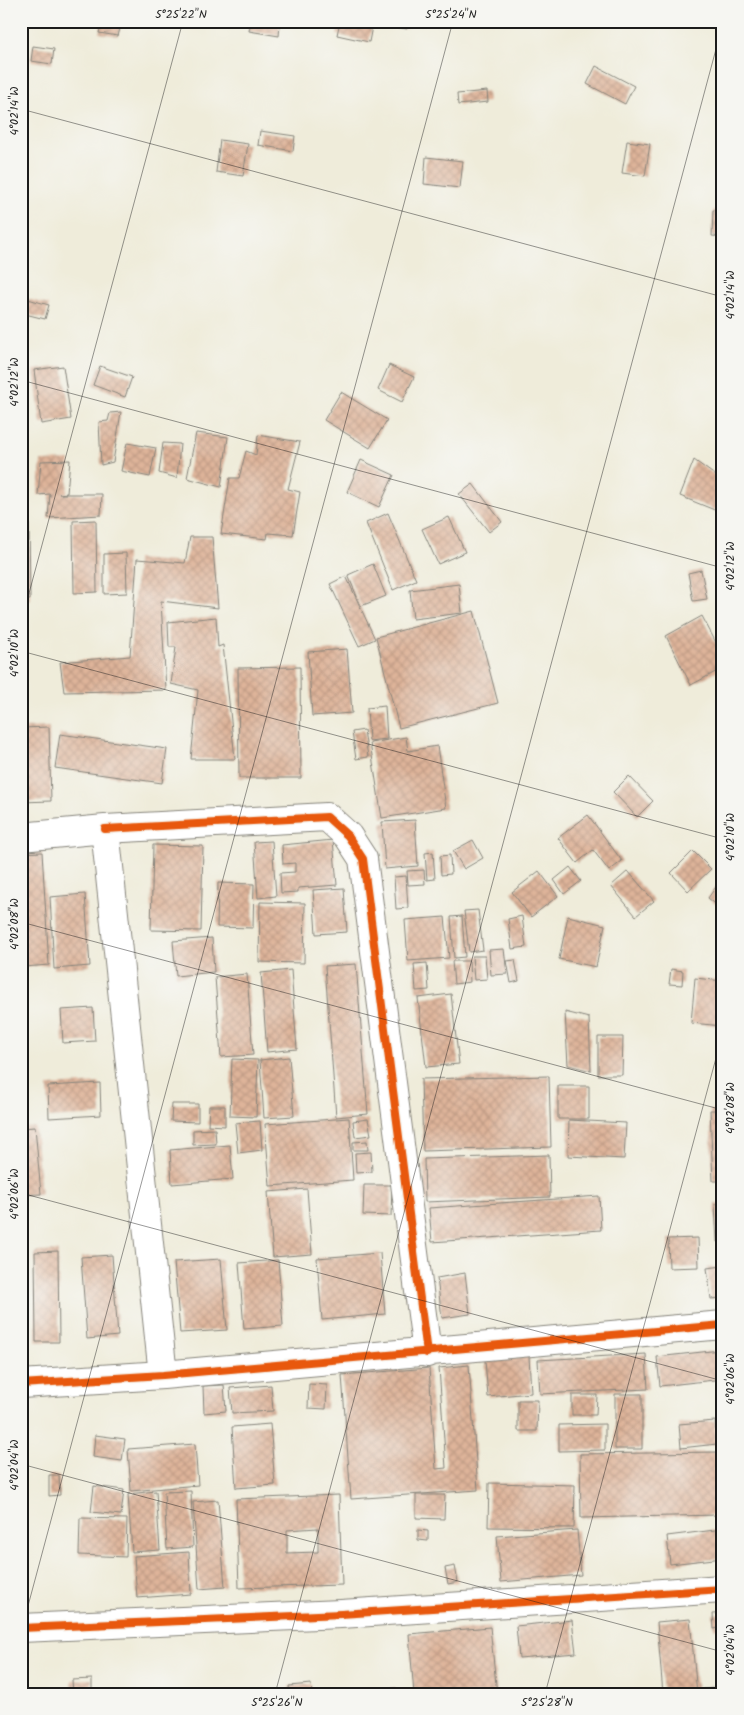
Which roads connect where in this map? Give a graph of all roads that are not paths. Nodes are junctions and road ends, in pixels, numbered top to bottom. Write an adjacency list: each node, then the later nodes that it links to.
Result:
1 (105, 829): 2 (street); 4 (street); 5 (street)
2 (21, 836)
3 (723, 1325): 4 (street)
4 (427, 1353): 5 (street)
5 (163, 1375): 6 (street)
6 (21, 1384)
7 (723, 1589): 8 (street)
8 (21, 1628)

